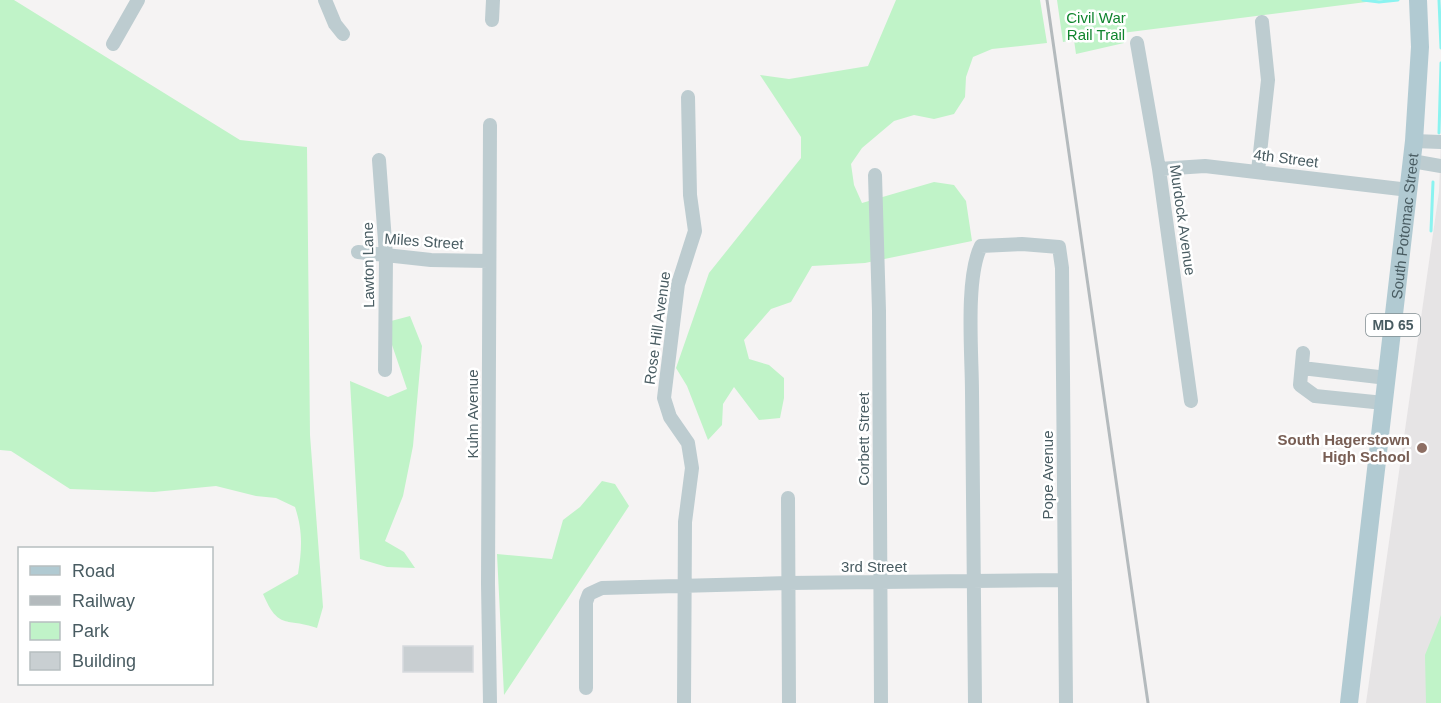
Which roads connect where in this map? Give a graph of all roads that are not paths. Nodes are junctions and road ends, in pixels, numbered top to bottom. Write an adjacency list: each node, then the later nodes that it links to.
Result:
1 (138, 0): 9 (street)
2 (325, 0): 7 (street)
3 (493, 0): 5 (street)
4 (1418, 0): 12 (main road, South Potomac Street / MD 65)
5 (492, 20)
6 (1262, 22): 18 (street)
7 (343, 34)
8 (1137, 43): 17 (street, Murdock Avenue)
9 (113, 44)
10 (688, 97): 35 (street, Rose Hill Avenue)
11 (490, 125): 23 (street, Kuhn Avenue)
12 (1414, 141): 13 (street); 15 (main road, South Potomac Street / MD 65)
13 (1441, 142)
14 (379, 159): 22 (street, Lawton Lane)
15 (1412, 161): 16 (street); 20 (main road, South Potomac Street / MD 65)
16 (1441, 166)
17 (1160, 169): 18 (street, 4th Street); 28 (street, Murdock Avenue)
18 (1258, 171): 20 (street, 4th Street)
19 (875, 175): 34 (street, Corbett Street)
20 (1408, 190): 27 (main road, South Potomac Street / MD 65)
21 (358, 252): 22 (street, Miles Street)
22 (386, 255): 23 (street, Miles Street); 26 (street, Lawton Lane)
23 (488, 261): 37 (street, Kuhn Avenue)
24 (1303, 352): 25 (street)
25 (1302, 368): 27 (street); 29 (street)
26 (385, 370)
27 (1387, 378): 29 (main road, South Potomac Street / MD 65)
28 (1191, 401)
29 (1384, 403): 43 (main road, South Potomac Street / MD 65)
30 (788, 498): 33 (street)
31 (1065, 580): 32 (street, 3rd Street); 32 (street, Pope Avenue); 42 (street, Pope Avenue)
32 (974, 582): 34 (street, 3rd Street); 41 (street)
33 (788, 583): 34 (street, 3rd Street); 35 (street, 3rd Street); 39 (street)
34 (881, 583): 40 (street, Corbett Street)
35 (684, 586): 36 (street, 3rd Street); 38 (street, Rose Hill Avenue)
36 (586, 688)
37 (490, 703)
38 (684, 703)
39 (789, 703)
40 (881, 703)
41 (975, 703)
42 (1066, 703)
43 (1349, 703)

